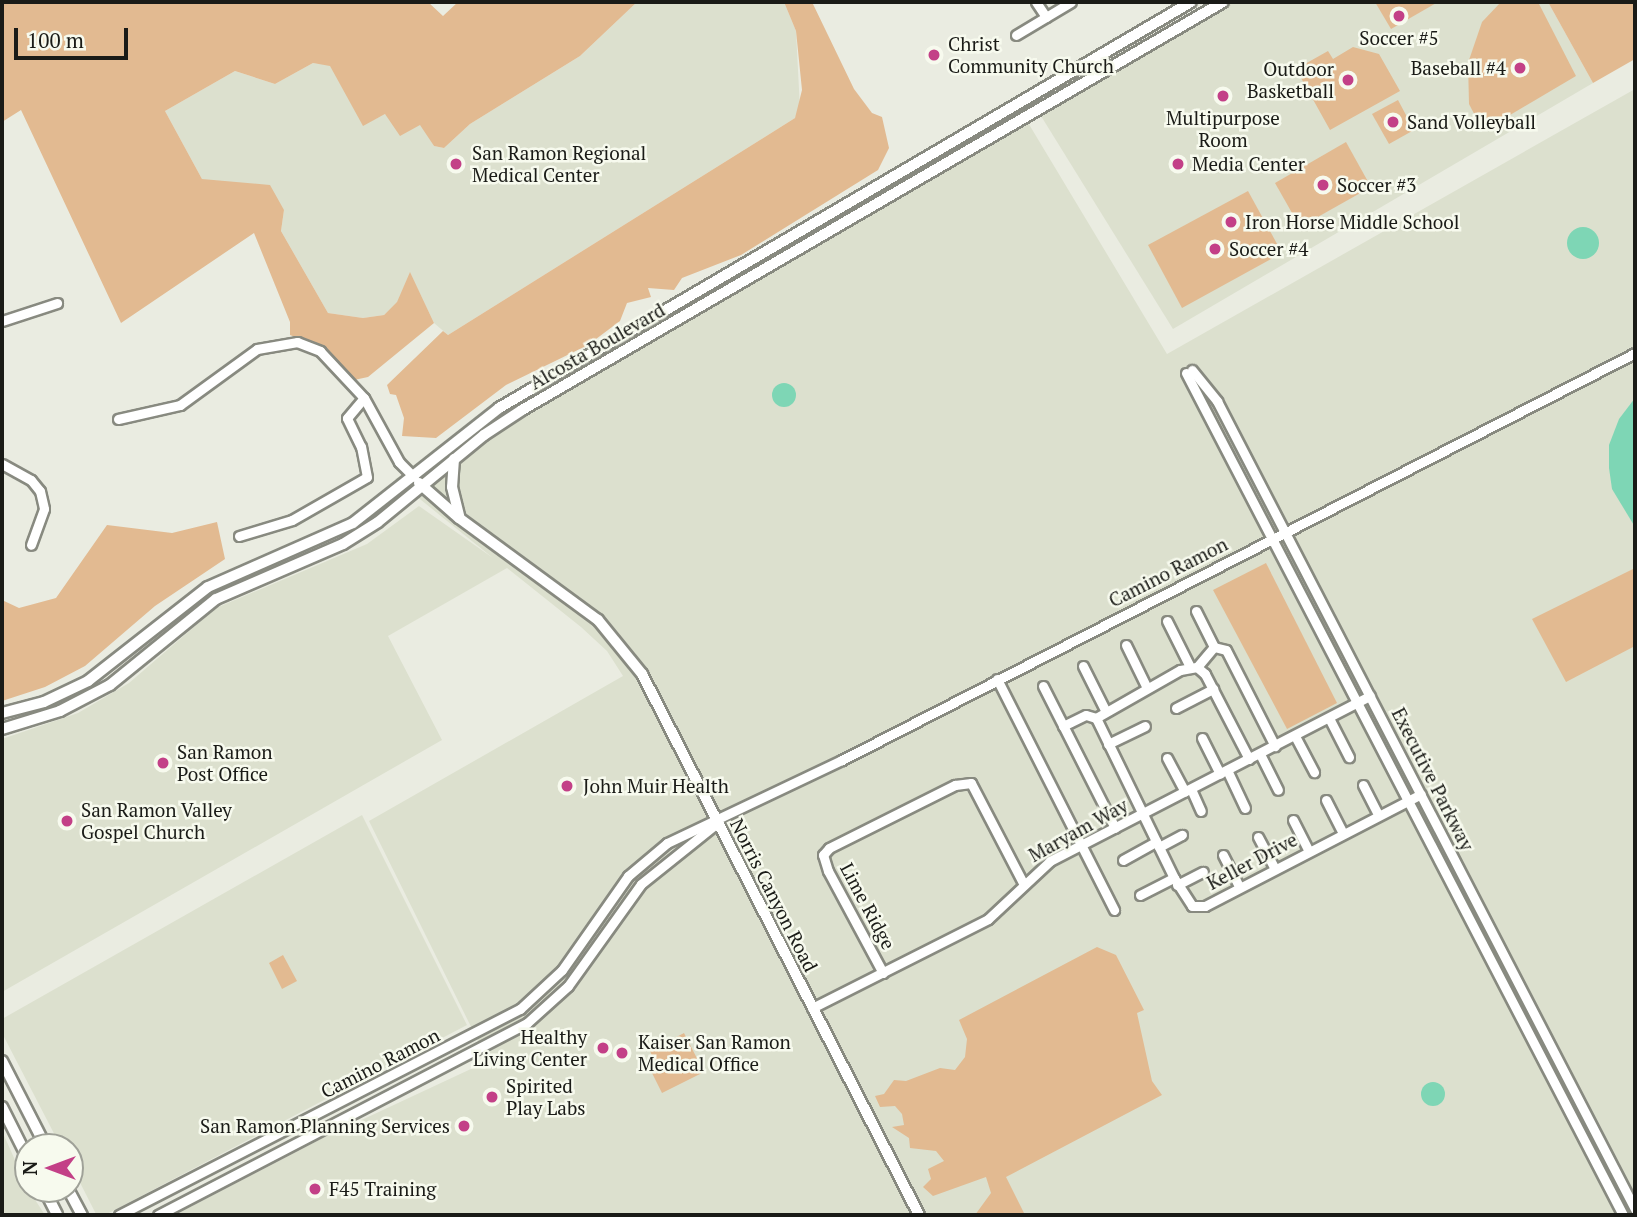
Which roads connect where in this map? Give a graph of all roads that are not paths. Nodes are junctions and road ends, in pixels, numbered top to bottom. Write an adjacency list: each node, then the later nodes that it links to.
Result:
1 (1036, 2): 5 (street)
2 (1071, 2): 5 (street)
3 (1191, 2): 14 (main road, Alcosta Boulevard)
4 (1223, 2): 12 (main road, Alcosta Boulevard)
5 (1046, 17): 6 (street)
6 (1016, 34)
7 (57, 303): 8 (street)
8 (2, 321)
9 (1635, 353): 17 (street, Camino Ramon)
10 (364, 398): 11 (street); 14 (street); 18 (street)
11 (118, 419)
12 (454, 459): 15 (main road, Alcosta Boulevard); 16 (main road)
13 (2, 464): 20 (street)
14 (414, 477): 15 (main road, Norris Canyon Road); 35 (main road, Alcosta Boulevard)
15 (422, 487): 16 (main road, Norris Canyon Road); 40 (main road, Alcosta Boulevard)
16 (459, 519): 64 (main road, Norris Canyon Road)
17 (1285, 532): 19 (street, Camino Ramon); 19 (street, Executive Parkway); 31 (street, Executive Parkway)
18 (239, 536)
19 (1273, 539): 27 (street, Camino Ramon); 32 (street, Executive Parkway)
20 (31, 545)
21 (1196, 611): 24 (street)
22 (1167, 621): 26 (street)
23 (1126, 645): 29 (street)
24 (1214, 647): 26 (street); 44 (street)
25 (1083, 666): 34 (street)
26 (1194, 667): 29 (street); 30 (street)
27 (997, 679): 64 (street, Camino Ramon); 70 (street)
28 (1043, 686): 38 (street)
29 (1147, 688): 34 (street)
30 (1213, 690): 33 (street); 48 (street)
31 (1370, 696): 32 (street, Maryam Way); 51 (street, Executive Parkway)
32 (1358, 703): 37 (street, Maryam Way); 52 (street, Executive Parkway)
33 (1176, 708)
34 (1105, 710): 36 (street)
35 (2, 713)
36 (1096, 718): 38 (street); 43 (street, Keller Drive)
37 (1329, 718): 41 (street, Maryam Way); 46 (street)
38 (1063, 726): 65 (street)
39 (1145, 726): 43 (street)
40 (2, 729)
41 (1295, 736): 44 (street, Maryam Way); 50 (street)
42 (1202, 738): 49 (street)
43 (1108, 744): 61 (street, Keller Drive)
44 (1275, 746): 45 (street, Maryam Way)
45 (1260, 754): 48 (street, Maryam Way); 54 (street)
46 (1349, 757)
47 (1167, 758): 55 (street)
48 (1249, 759): 49 (street, Maryam Way)
49 (1224, 772): 55 (street, Maryam Way); 59 (street)
50 (1314, 772)
51 (1412, 776): 52 (street); 56 (street, Executive Parkway)
52 (1399, 783): 58 (street, Executive Parkway)
53 (1363, 785): 62 (street)
54 (1278, 790)
55 (1188, 791): 60 (street); 61 (street, Maryam Way)
56 (1421, 794): 58 (street, Keller Drive); 87 (street, Executive Parkway)
57 (1326, 800): 66 (street)
58 (1409, 800): 62 (street, Keller Drive); 91 (street, Executive Parkway)
59 (1245, 808)
60 (1201, 811)
61 (1143, 814): 65 (street, Maryam Way); 69 (street, Keller Drive)
62 (1378, 815): 66 (street, Keller Drive)
63 (1293, 820): 71 (street)
64 (717, 823): 82 (main road, Norris Canyon Road); 88 (street, Camino Ramon); 89 (street, Camino Ramon)
65 (1115, 828): 70 (street, Maryam Way)
66 (1343, 833): 71 (street, Keller Drive)
67 (1182, 835): 69 (street)
68 (1258, 837): 74 (street)
69 (1157, 844): 73 (street); 76 (street, Keller Drive)
70 (1081, 845): 77 (street, Maryam Way); 80 (street)
71 (1310, 851): 74 (street, Keller Drive)
72 (1223, 855): 78 (street)
73 (1123, 860)
74 (1275, 869): 78 (street, Keller Drive)
75 (1203, 872): 76 (street)
76 (1175, 882): 78 (street, Keller Drive); 79 (street)
77 (1023, 883): 81 (street, Maryam Way); 81 (street, Lime Ridge)
78 (1240, 887)
79 (1140, 895)
80 (1114, 910)
81 (883, 973): 82 (street, Maryam Way)
82 (812, 1008): 90 (main road, Norris Canyon Road)
83 (2, 1061): 86 (main road)
84 (2, 1107): 85 (main road)
85 (15, 1133)
86 (39, 1133)
87 (1635, 1209)
88 (119, 1215)
89 (158, 1215)
90 (919, 1215)
91 (1623, 1215)

